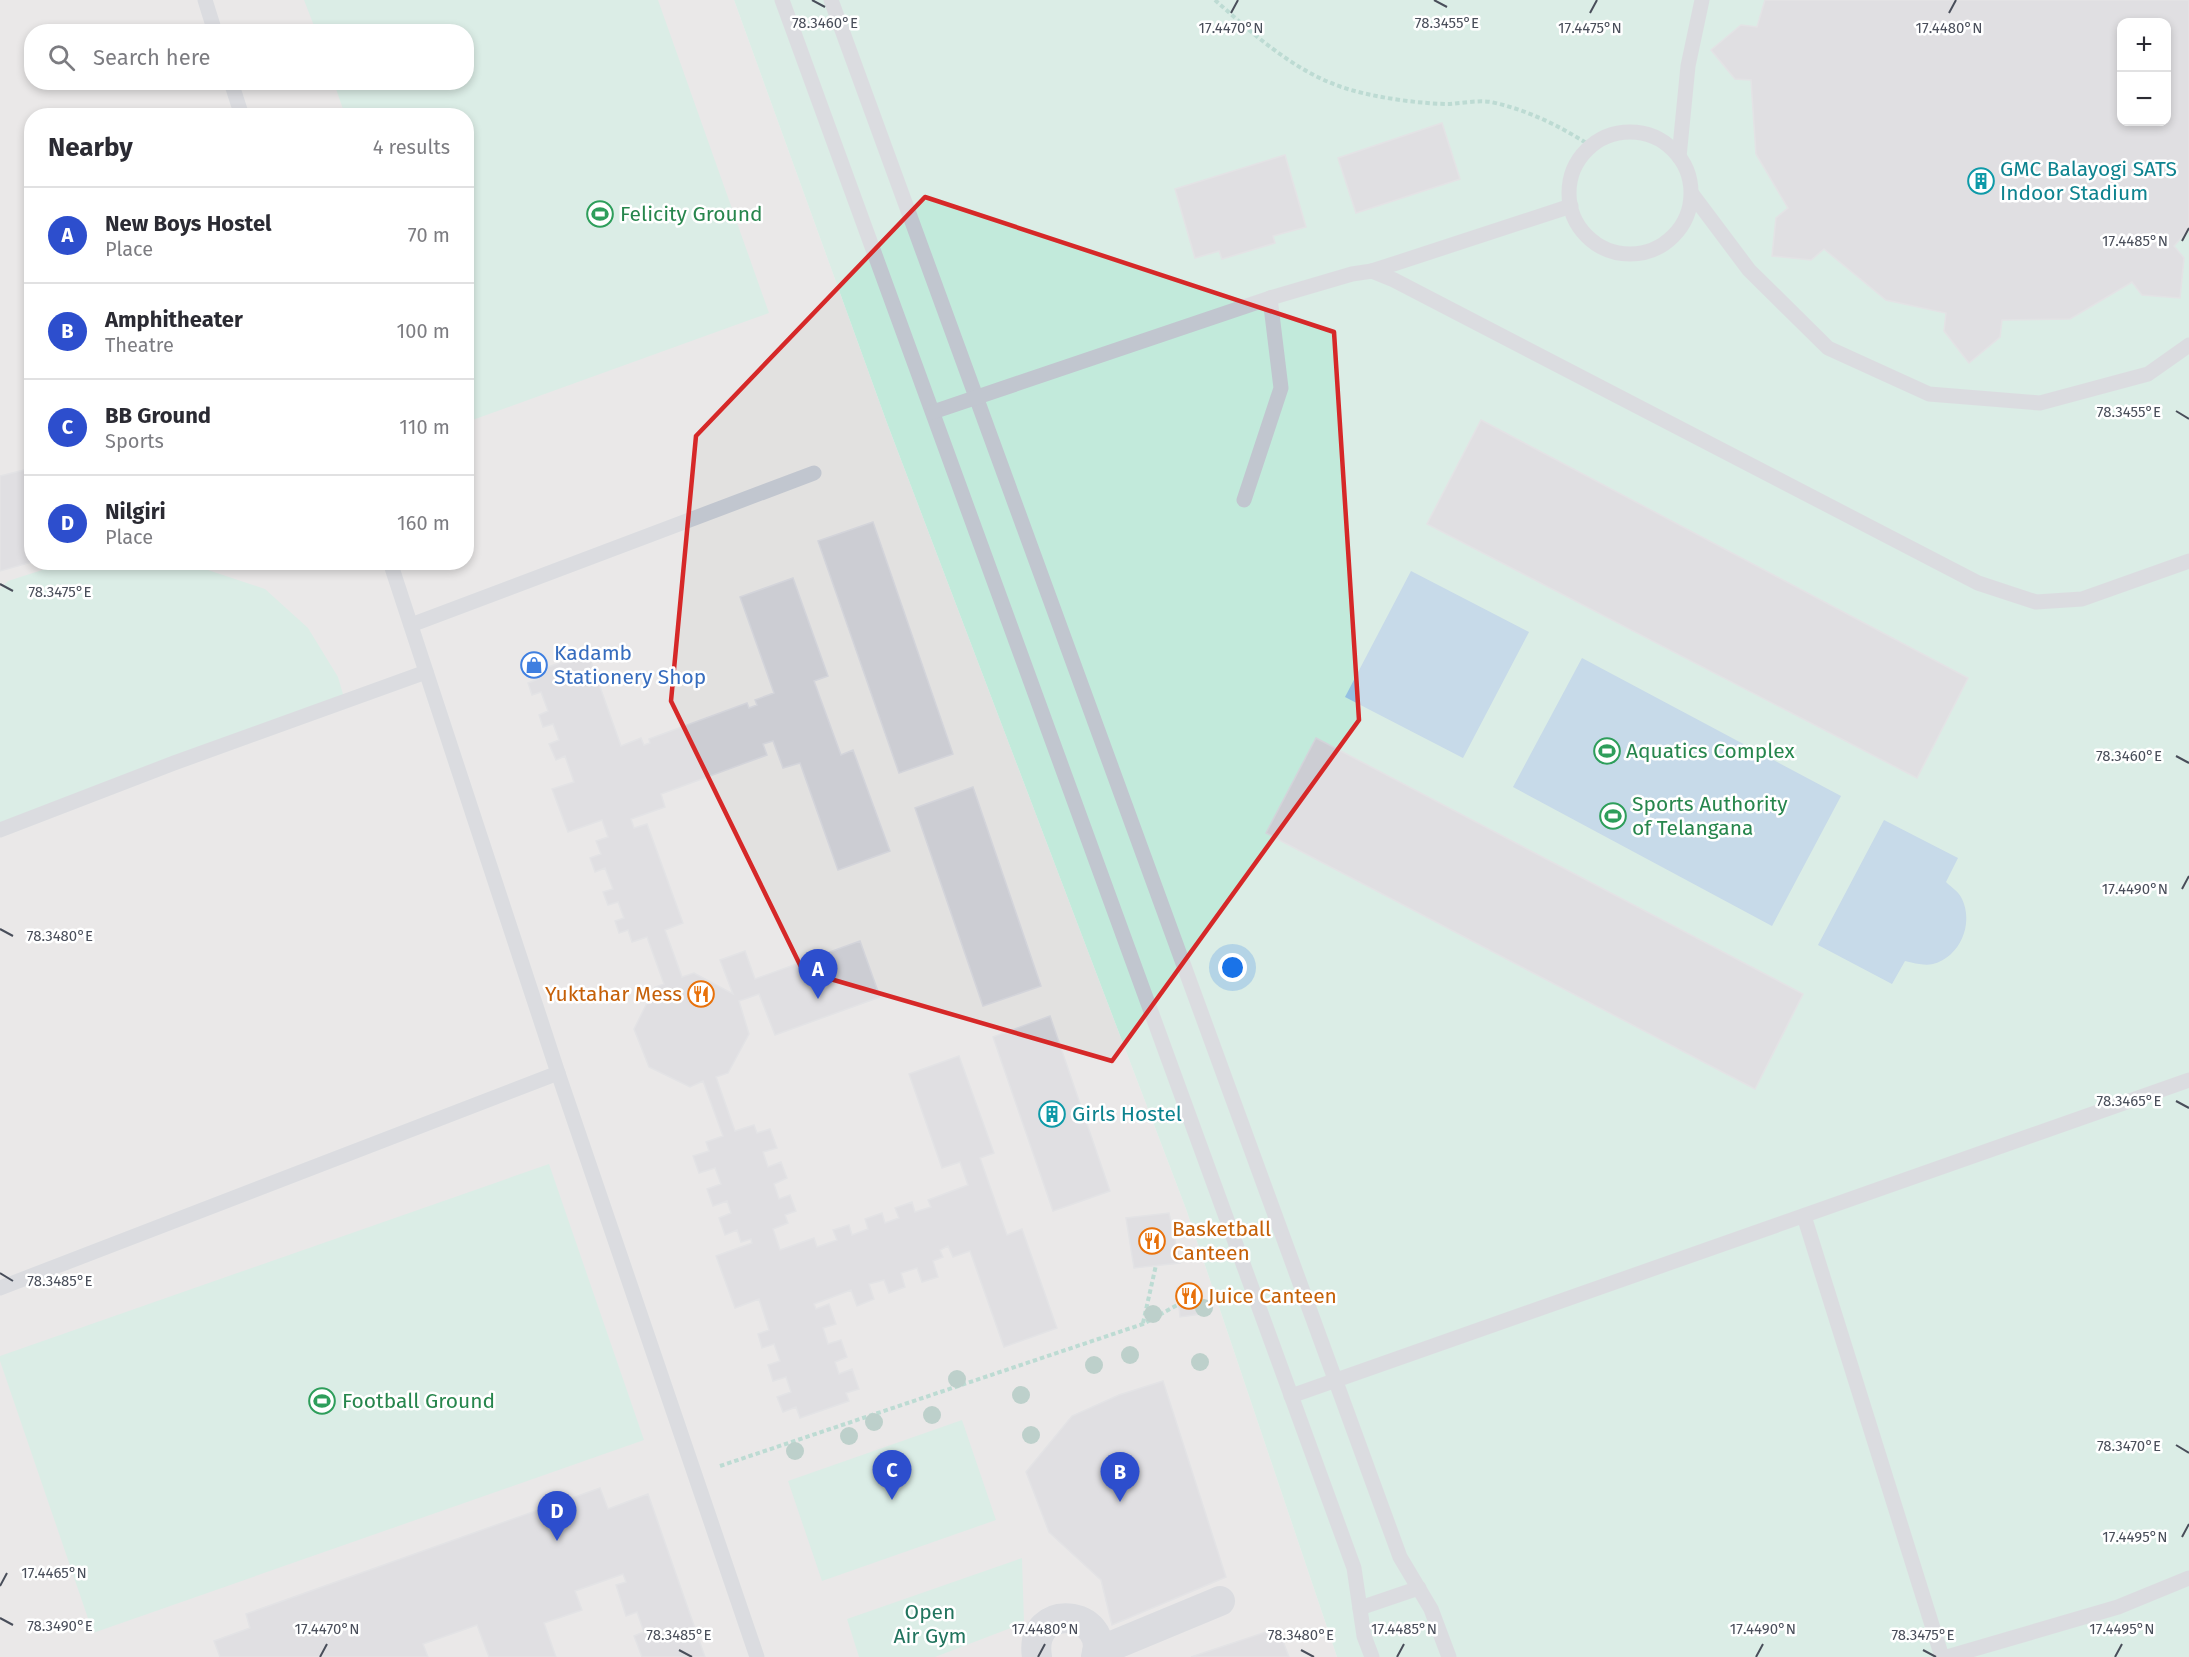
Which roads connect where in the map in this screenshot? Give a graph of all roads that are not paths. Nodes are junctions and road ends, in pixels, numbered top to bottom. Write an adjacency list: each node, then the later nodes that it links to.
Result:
1 (205, 0): 5 (lane)
2 (782, 0): 15 (lane)
3 (831, 0): 14 (lane)
4 (1702, 0): 8 (lane)
5 (212, 24)
6 (234, 90): 7 (lane)
7 (239, 108)
8 (1679, 157): 9 (lane); 10 (lane)
9 (1692, 194): 10 (lane); 13 (lane)
10 (1571, 206): 11 (lane)
11 (1372, 271): 12 (lane); 18 (lane)
12 (1270, 298): 14 (lane); 17 (lane)
13 (2189, 345)
14 (976, 398): 15 (lane); 27 (lane)
15 (933, 412): 28 (lane)
16 (814, 473): 20 (lane)
17 (1244, 500)
18 (2189, 561)
19 (393, 570): 20 (lane)
20 (411, 625): 21 (lane)
21 (426, 672): 22 (lane); 23 (lane)
22 (0, 830)
23 (558, 1073): 26 (lane); 34 (lane)
24 (2189, 1080): 25 (lane)
25 (1804, 1216): 27 (lane); 38 (lane)
26 (0, 1288)
27 (1336, 1380): 28 (lane); 30 (lane)
28 (1291, 1396): 32 (lane)
29 (2189, 1578): 39 (lane)
30 (1419, 1588): 32 (lane); 37 (lane)
31 (1220, 1601): 33 (street)
32 (1360, 1608): 36 (lane)
33 (1096, 1655): 35 (street)
34 (757, 1657)
35 (1037, 1657)
36 (1372, 1657)
37 (1449, 1657)
38 (1942, 1657)
39 (1947, 1657)

